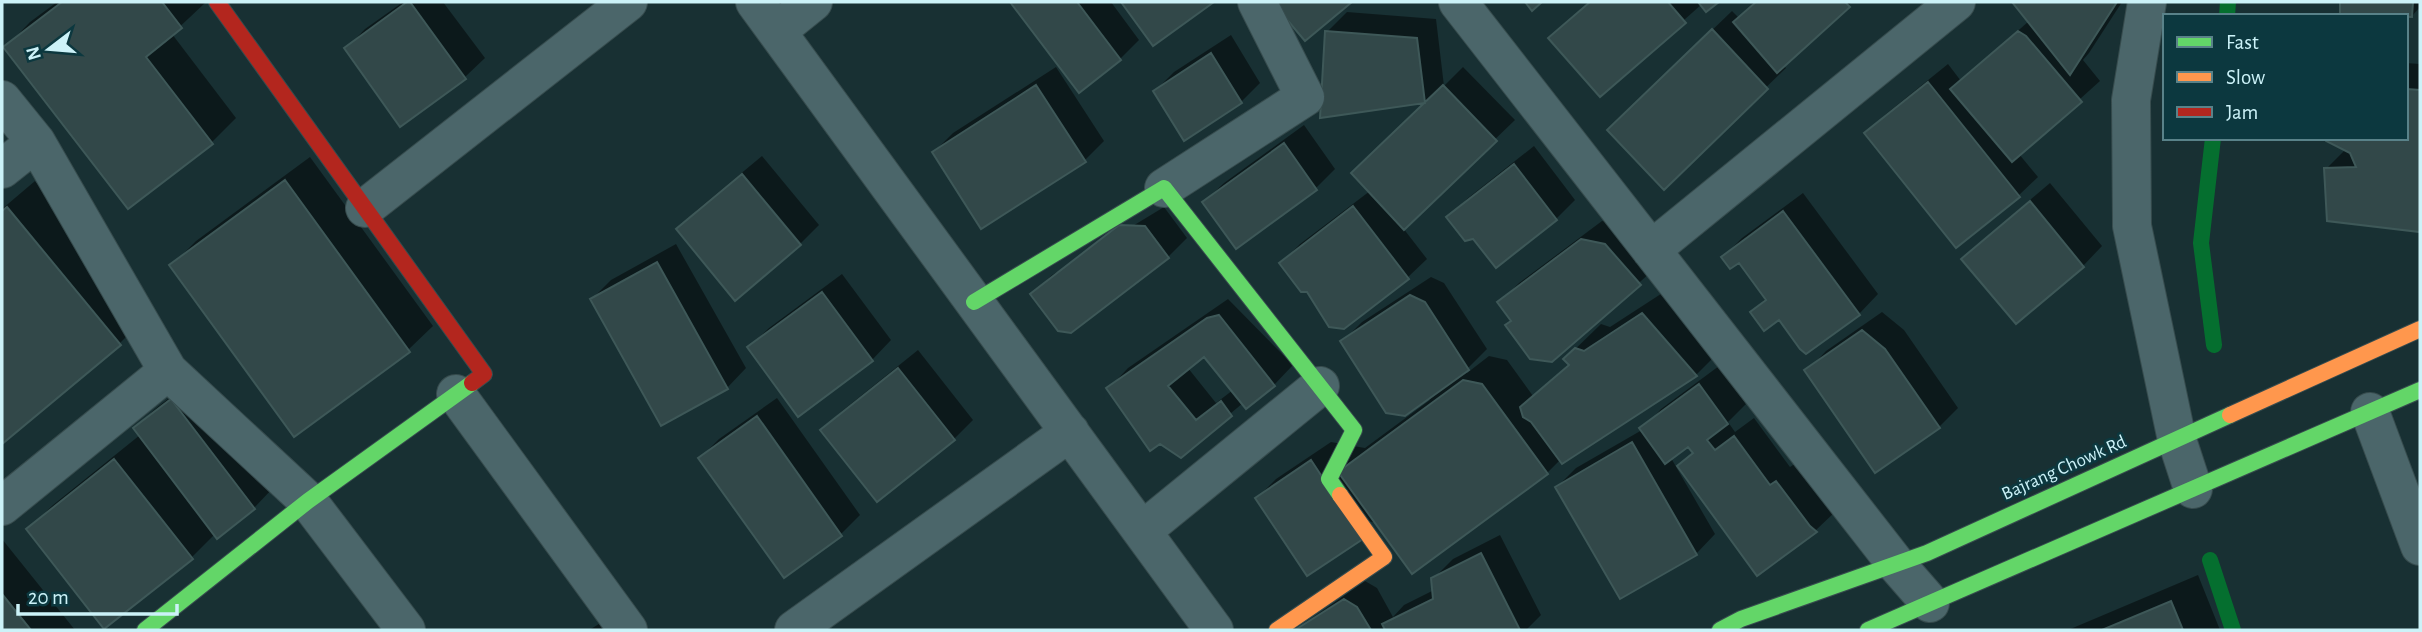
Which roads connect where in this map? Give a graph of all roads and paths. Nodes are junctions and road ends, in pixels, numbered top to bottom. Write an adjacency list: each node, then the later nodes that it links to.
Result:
1 (217, 2): 13 (street)
2 (628, 2): 13 (street)
3 (813, 2): 8 (street)
4 (1256, 2): 12 (street)
5 (1458, 2): 14 (street)
6 (1956, 2): 14 (street)
7 (2147, 2): 23 (street)
8 (766, 16): 15 (street)
9 (2, 100): 10 (street)
10 (36, 142): 11 (street); 17 (street)
11 (2, 169)
12 (1164, 188): 15 (street); 18 (street)
13 (365, 208): 20 (street)
14 (1651, 250): 29 (street)
15 (974, 302): 22 (street)
16 (2420, 329): 23 (street, Bajrang Chowk Rd)
17 (169, 371): 25 (street); 26 (street)
18 (1320, 386): 27 (street); 36 (street)
19 (2420, 390): 21 (street)
20 (456, 394): 25 (street); 33 (street)
21 (2370, 412): 24 (street); 28 (street)
22 (1070, 432): 27 (street); 34 (street)
23 (2177, 440): 24 (street); 29 (street, Bajrang Chowk Rd)
24 (2193, 489): 30 (street)
25 (308, 501): 31 (street); 32 (street)
26 (2, 506)
27 (1142, 531): 35 (street)
28 (2420, 546)
29 (1896, 564): 30 (street); 37 (street, Bajrang Chowk Rd)
30 (1930, 603): 38 (street)
31 (145, 630)
32 (406, 630)
33 (628, 630)
34 (794, 630)
35 (1214, 630)
36 (1277, 630)
37 (1720, 630)
38 (1868, 630)

